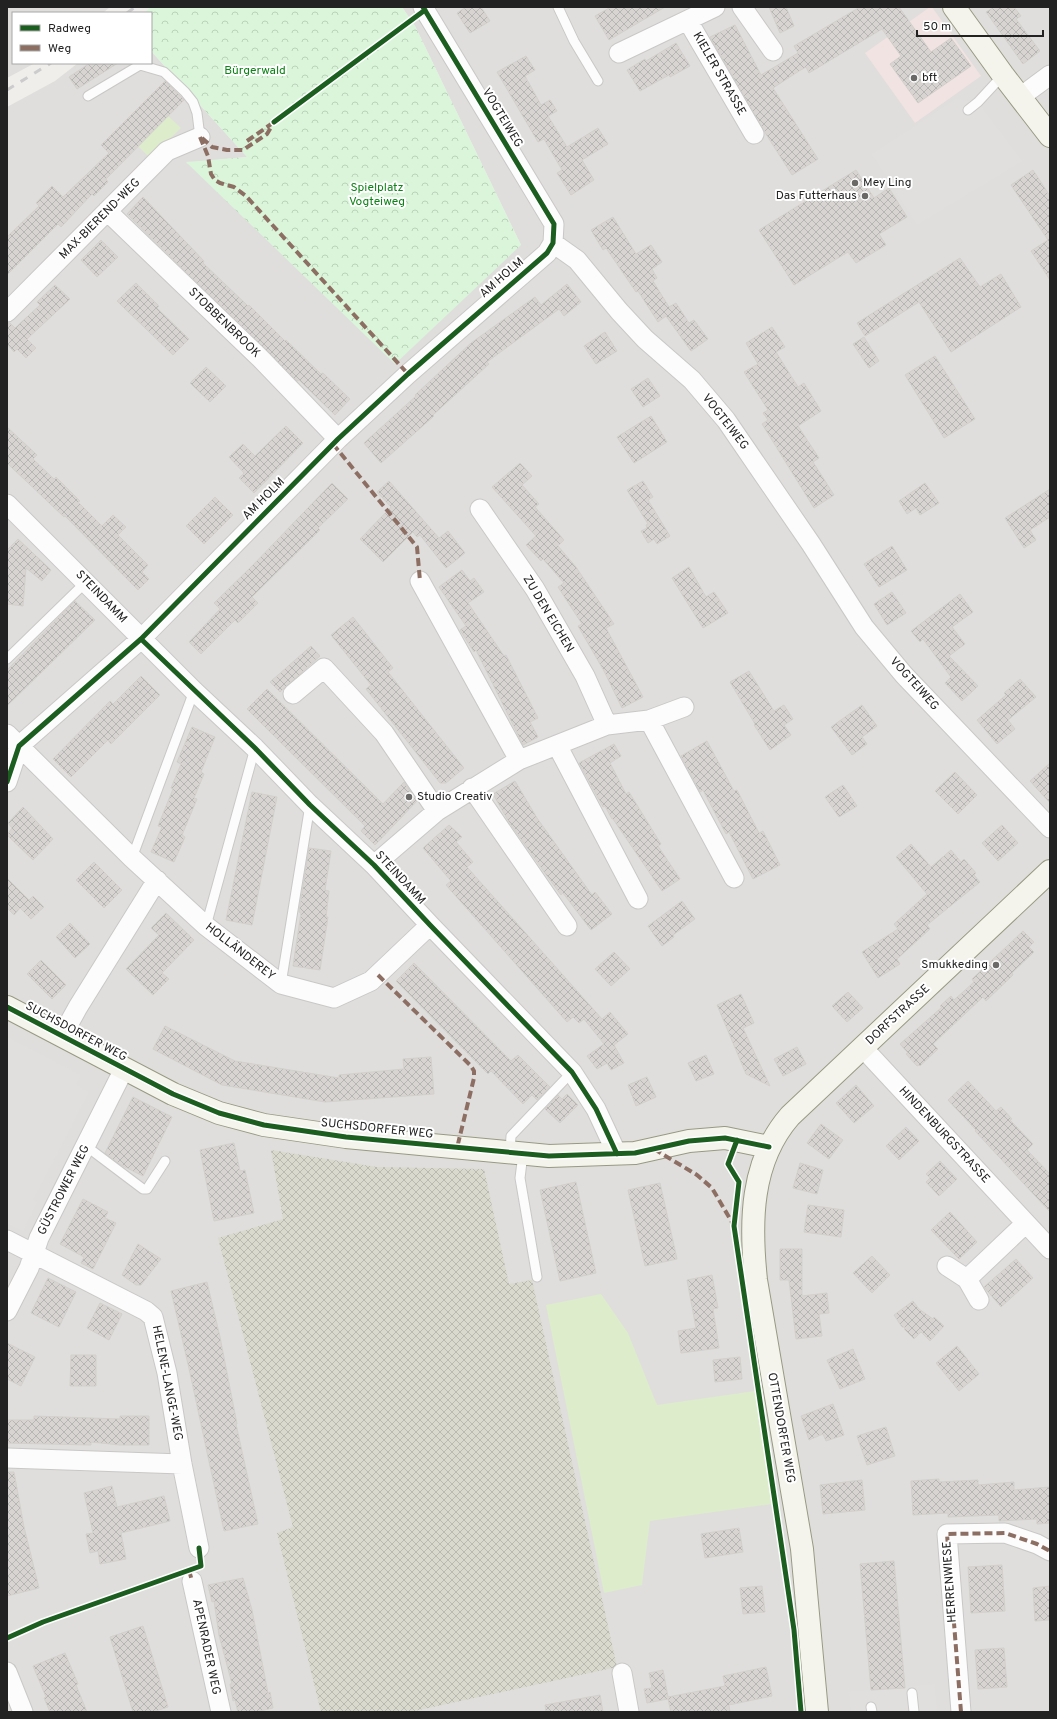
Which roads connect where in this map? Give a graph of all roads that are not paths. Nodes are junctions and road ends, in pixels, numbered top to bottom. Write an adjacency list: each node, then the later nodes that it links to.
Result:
1 (423, 7): 19 (street, VOGTEIWEG)
2 (558, 7): 11 (lane)
3 (715, 7): 6 (street, KIELER STRASSE)
4 (742, 7): 7 (street)
5 (954, 7): 9 (main road)
6 (688, 21): 8 (street); 15 (street, KIELER STRASSE)
7 (773, 51)
8 (619, 53)
9 (1003, 75): 13 (main road); 14 (lane)
10 (1050, 75): 13 (street)
11 (598, 81)
12 (88, 96): 17 (lane)
13 (1020, 97): 16 (main road)
14 (968, 110)
15 (754, 134)
16 (1050, 136)
17 (200, 137): 18 (street, MAX-BIEREND-WEG)
18 (107, 211): 20 (street, MAX-BIEREND-WEG); 21 (street, STOBBENBROOK)
19 (553, 243): 21 (street, AM HOLM); 41 (street, VOGTEIWEG)
20 (7, 312)
21 (338, 438): 26 (street, AM HOLM)
22 (7, 504): 24 (street, STEINDAMM)
23 (480, 509): 32 (street, ZU DEN EICHEN)
24 (86, 582): 26 (street, STEINDAMM); 27 (lane)
25 (420, 582): 36 (street)
26 (141, 639): 28 (street, STEINDAMM); 33 (street, AM HOLM)
27 (7, 659)
28 (194, 691): 35 (street, STEINDAMM); 42 (lane)
29 (293, 694): 40 (street)
30 (684, 707): 31 (street)
31 (649, 720): 32 (street); 45 (street)
32 (607, 725): 34 (street)
33 (13, 740): 37 (street); 42 (street, HOLLÄNDEREY)
34 (557, 745): 36 (street); 47 (street)
35 (254, 748): 39 (street, STEINDAMM); 49 (lane)
36 (519, 760): 38 (street)
37 (7, 782)
38 (472, 788): 40 (street); 50 (street)
39 (310, 805): 43 (street, STEINDAMM); 51 (lane)
40 (437, 811): 43 (street)
41 (1050, 828)
42 (132, 858): 46 (street, HOLLÄNDEREY)
43 (374, 864): 48 (street, STEINDAMM)
44 (1050, 871): 54 (main road, DORFSTRASSE)
45 (734, 878)
46 (157, 880): 49 (street, HOLLÄNDEREY); 53 (street)
47 (638, 900)
48 (430, 925): 51 (street, HOLLÄNDEREY); 56 (street, STEINDAMM)
49 (206, 926): 51 (street, HOLLÄNDEREY)
50 (567, 926)
51 (281, 984)
52 (7, 1007): 53 (main road, SUCHSDORFER WEG)
53 (62, 1036): 55 (main road, SUCHSDORFER WEG)
54 (863, 1048): 58 (main road, DORFSTRASSE); 62 (street, HINDENBURGSTRASSE)
55 (124, 1069): 57 (street, GÜSTROWER WEG); 59 (main road, SUCHSDORFER WEG)
56 (572, 1072): 59 (lane); 60 (street, STEINDAMM)
57 (86, 1146): 61 (lane); 65 (street, GÜSTROWER WEG)
58 (769, 1147): 60 (main road, SUCHSDORFER WEG); 82 (main road, OTTENDORFER WEG)
59 (516, 1154): 60 (main road, SUCHSDORFER WEG); 67 (lane)
60 (617, 1154)
61 (165, 1161)
62 (1026, 1223): 64 (street, HINDENBURGSTRASSE); 68 (street)
63 (7, 1240): 65 (street)
64 (1050, 1249)
65 (34, 1254): 70 (street, GÜSTROWER WEG); 72 (street, HELENE-LANGE-WEG)
66 (947, 1266): 68 (street)
67 (537, 1277)
68 (967, 1279): 69 (street)
69 (979, 1300)
70 (7, 1311)
71 (7, 1458): 72 (street)
72 (182, 1464): 73 (street, HELENE-LANGE-WEG)
73 (199, 1548)
74 (1050, 1551): 84 (street, HERRENWIESE)
75 (192, 1581): 80 (street, APENRADER WEG)
76 (7, 1672): 79 (street)
77 (622, 1673): 81 (street)
78 (912, 1693): 83 (lane)
79 (23, 1712)
80 (221, 1712)
81 (629, 1712)
82 (817, 1712)
83 (914, 1712)
84 (961, 1712)

